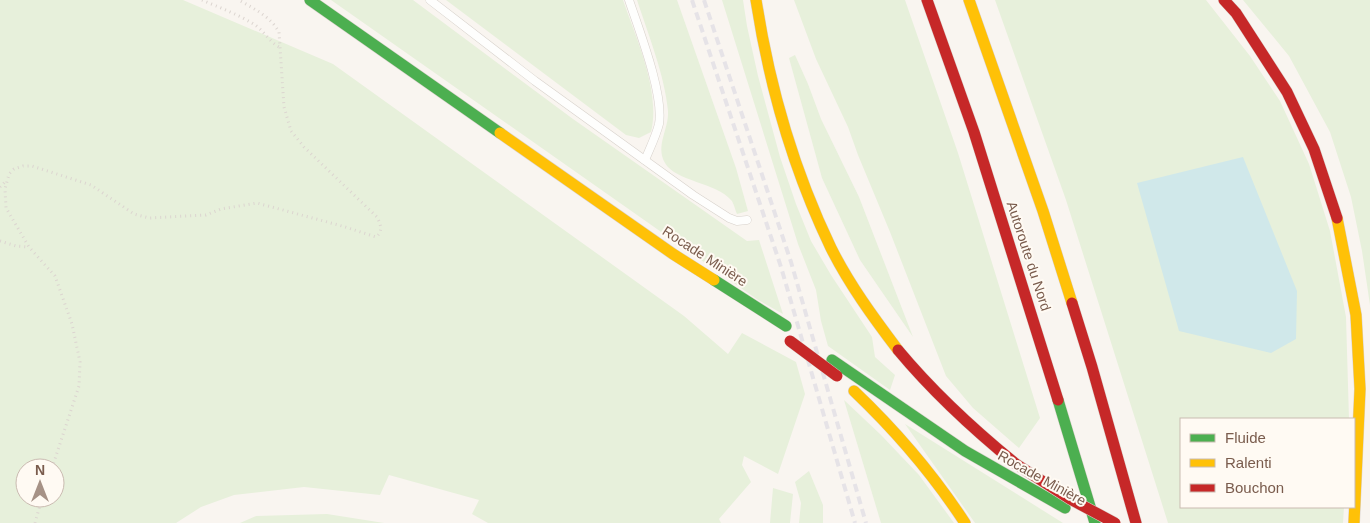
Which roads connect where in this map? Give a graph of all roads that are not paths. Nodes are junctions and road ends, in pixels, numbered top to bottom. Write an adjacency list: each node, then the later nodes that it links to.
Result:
1 (310, 0): 10 (highway, Rocade Minière)
2 (430, 0): 8 (lane)
3 (629, 0): 8 (lane)
4 (756, 0): 15 (highway, bridge)
5 (927, 0): 14 (highway, Autoroute du Nord)
6 (969, 0): 16 (highway, Autoroute du Nord)
7 (1224, 0): 11 (highway)
8 (645, 160): 9 (lane)
9 (747, 220)
10 (673, 254): 13 (highway, bridge); 14 (highway, Rocade Minière)
11 (1355, 505)
12 (1355, 508): 17 (highway)
13 (966, 523)
14 (1094, 523)
15 (1115, 523)
16 (1136, 523)
17 (1354, 523)

